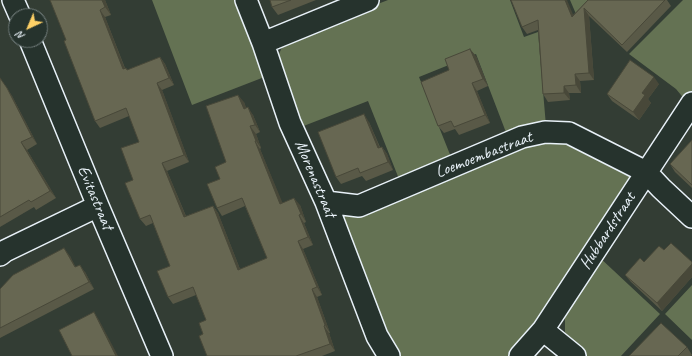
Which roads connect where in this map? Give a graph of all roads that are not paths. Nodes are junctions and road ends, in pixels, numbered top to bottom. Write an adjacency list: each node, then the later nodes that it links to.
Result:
1 (246, 0): 3 (street, Morenastraat)
2 (368, 0): 3 (street)
3 (263, 43): 7 (street, Morenastraat)
4 (33, 48): 8 (street, Evitastraat)
5 (692, 103): 6 (street, Hubbardstraat)
6 (646, 172): 7 (street, Loemoembastraat); 9 (street, Loemoembastraat); 11 (street, Hubbardstraat)
7 (326, 202): 13 (street, Morenastraat)
8 (98, 206): 10 (street); 12 (street, Evitastraat)
9 (692, 218)
10 (0, 255)
11 (543, 330): 14 (street, Hubbardstraat); 15 (street)
12 (162, 356)
13 (389, 356)
14 (520, 356)
15 (575, 356)

